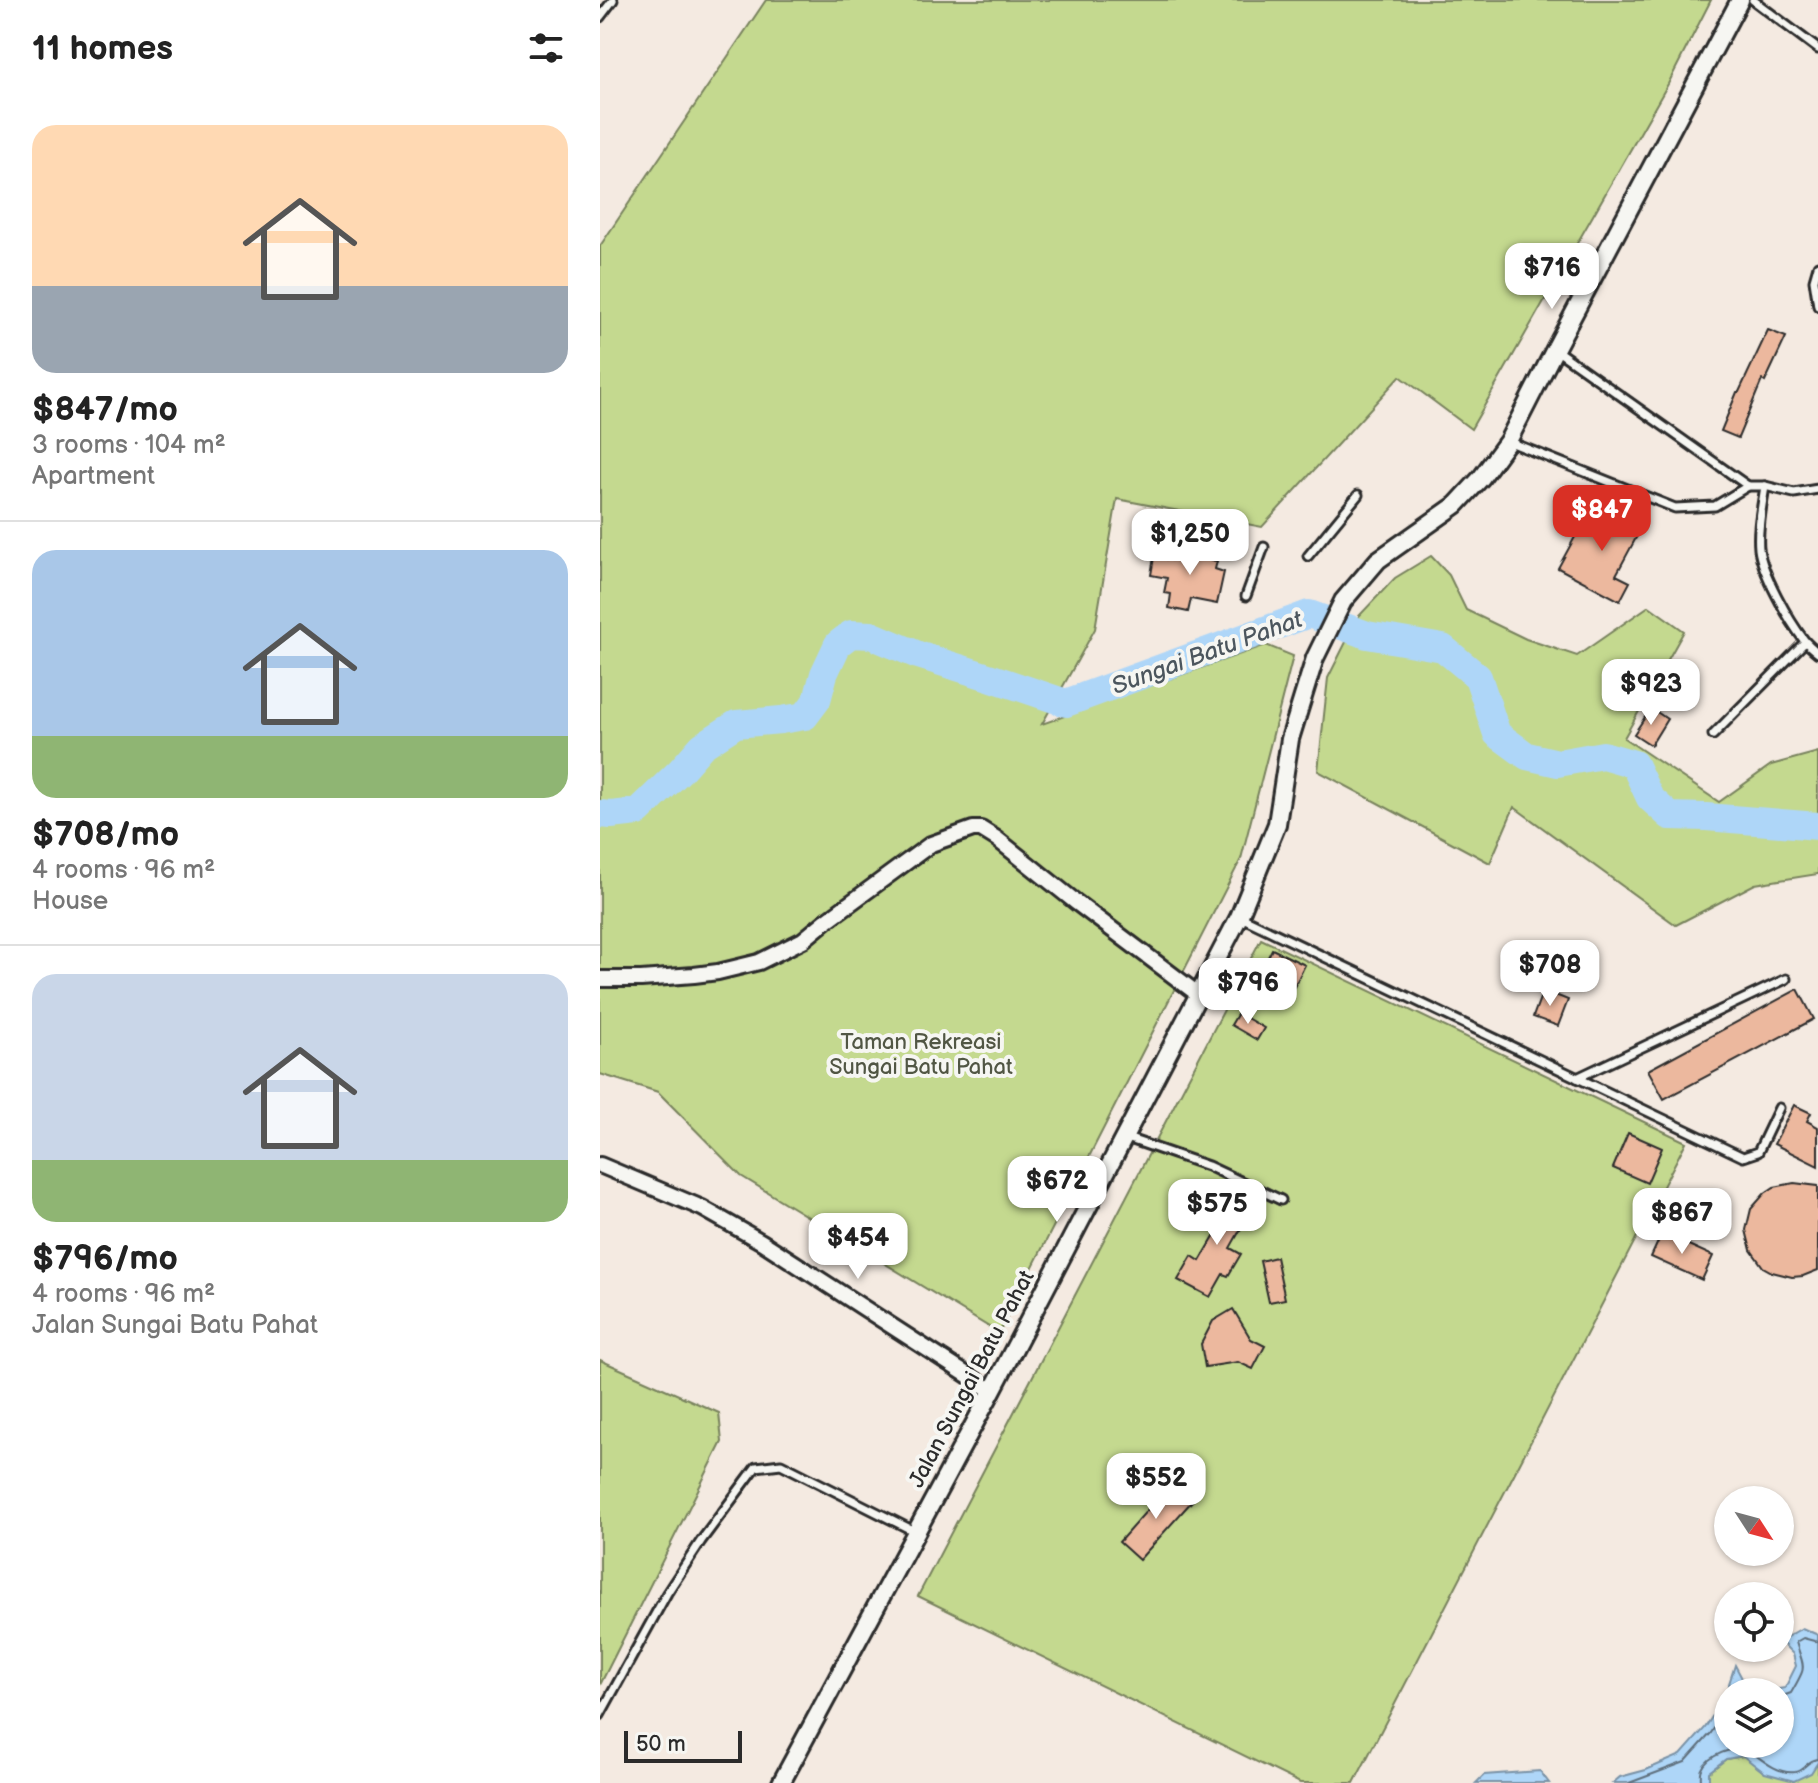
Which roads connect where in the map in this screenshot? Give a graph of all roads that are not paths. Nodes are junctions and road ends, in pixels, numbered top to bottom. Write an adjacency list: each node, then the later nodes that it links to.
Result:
1 (613, 0): 4 (lane)
2 (1740, 0): 8 (street, Jalan Sungai Batu Pahat)
3 (1753, 0): 5 (lane)
4 (600, 17)
5 (1818, 49)
6 (1818, 266): 7 (lane)
7 (1818, 306)
8 (1555, 349): 9 (street, Jalan Sungai Batu Pahat); 10 (lane)
9 (1508, 441): 10 (lane); 20 (street, Jalan Sungai Batu Pahat)
10 (1748, 486): 11 (lane)
11 (1765, 486): 12 (lane); 17 (lane)
12 (1818, 489)
13 (1358, 495): 15 (lane)
14 (1264, 547): 16 (lane)
15 (1308, 556)
16 (1246, 596)
17 (1805, 642): 18 (lane); 19 (lane)
18 (1818, 653)
19 (1713, 735)
20 (1239, 917): 23 (street, Jalan Sungai Batu Pahat); 24 (lane)
21 (600, 979): 23 (street)
22 (1786, 979): 24 (lane)
23 (1199, 995): 26 (street, Jalan Sungai Batu Pahat)
24 (1577, 1078): 25 (lane)
25 (1779, 1108)
26 (1124, 1137): 28 (lane); 29 (street, Jalan Sungai Batu Pahat)
27 (600, 1165): 29 (street)
28 (1281, 1200)
29 (992, 1391): 30 (street, Jalan Sungai Batu Pahat)
30 (916, 1532): 31 (lane); 32 (street, Jalan Sungai Batu Pahat)
31 (600, 1715)
32 (781, 1783)

